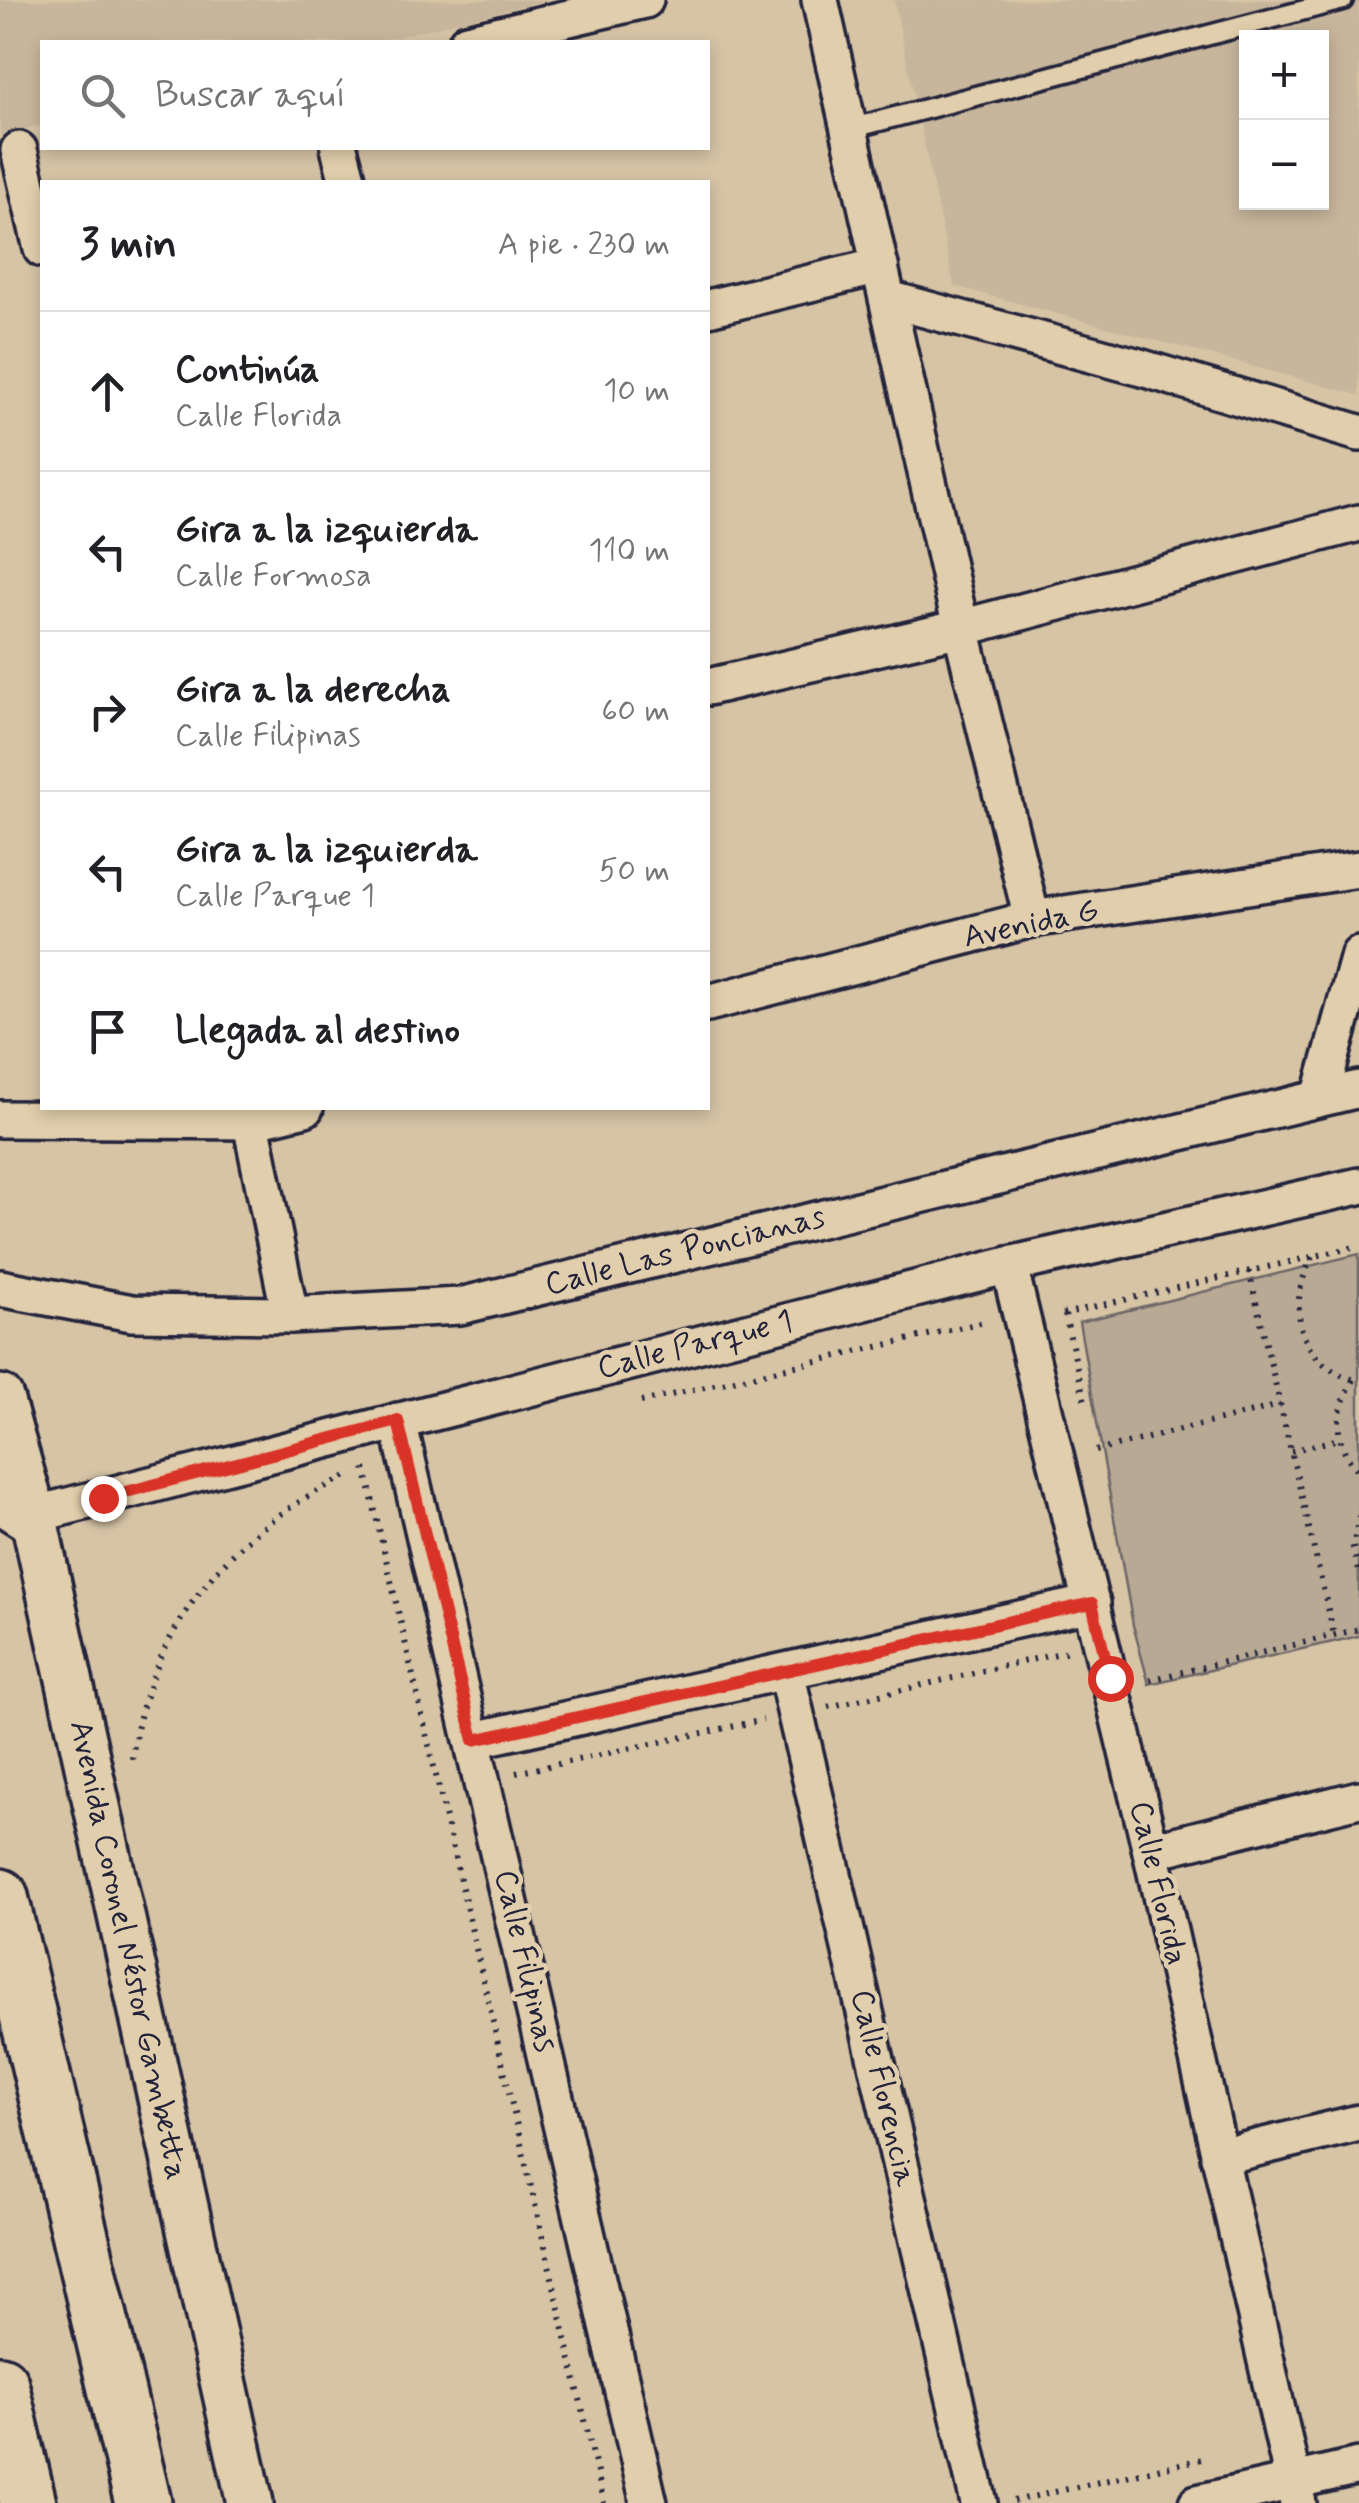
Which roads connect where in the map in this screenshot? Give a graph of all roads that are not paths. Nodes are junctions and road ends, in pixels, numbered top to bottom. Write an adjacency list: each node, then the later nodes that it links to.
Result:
1 (645, 0): 4 (street)
2 (820, 0): 5 (street)
3 (1343, 0): 5 (lane)
4 (475, 40)
5 (849, 129): 10 (street)
6 (20, 150): 9 (street)
7 (340, 150): 8 (street)
8 (347, 180)
9 (40, 240)
10 (884, 282): 11 (street); 12 (street); 14 (street)
11 (710, 308)
12 (1359, 433)
13 (1359, 523): 14 (street)
14 (961, 628): 15 (street); 17 (street)
15 (710, 687)
16 (1359, 869): 17 (street, Avenida G)
17 (1032, 919): 19 (street, Avenida G)
18 (1359, 955): 21 (street)
19 (710, 1002)
20 (1359, 1089): 21 (street, Calle Las Poncianas)
21 (1320, 1098): 28 (street, Calle Las Poncianas)
22 (286, 1110): 23 (street)
23 (249, 1114): 24 (street); 28 (street)
24 (0, 1118)
25 (1359, 1186): 26 (street, Calle Parque 1)
26 (1008, 1265): 30 (street, Calle Parque 1); 32 (street, Calle Florida)
27 (0, 1288): 28 (street, Calle Las Poncianas)
28 (290, 1316)
29 (0, 1398): 31 (street, Avenida Coronel Néstor Gambetta)
30 (398, 1421): 31 (street, Calle Parque 1); 34 (street, Calle Filipinas)
31 (16, 1505): 45 (street, Avenida Coronel Néstor Gambetta)
32 (1092, 1603): 33 (street); 36 (street, Calle Florida)
33 (786, 1672): 34 (street); 47 (street, Calle Florencia)
34 (474, 1740): 46 (street, Calle Filipinas)
35 (1359, 1800): 36 (street)
36 (1151, 1850): 39 (street, Calle Florida)
37 (0, 1897): 44 (highway)
38 (1359, 2123): 39 (street)
39 (1218, 2157): 42 (street, Calle Florida)
40 (0, 2384): 43 (highway)
41 (1359, 2466): 42 (street)
42 (1296, 2492): 48 (street)
43 (28, 2503)
44 (143, 2503)
45 (250, 2503)
46 (649, 2503)
47 (979, 2503)
48 (1198, 2503)

